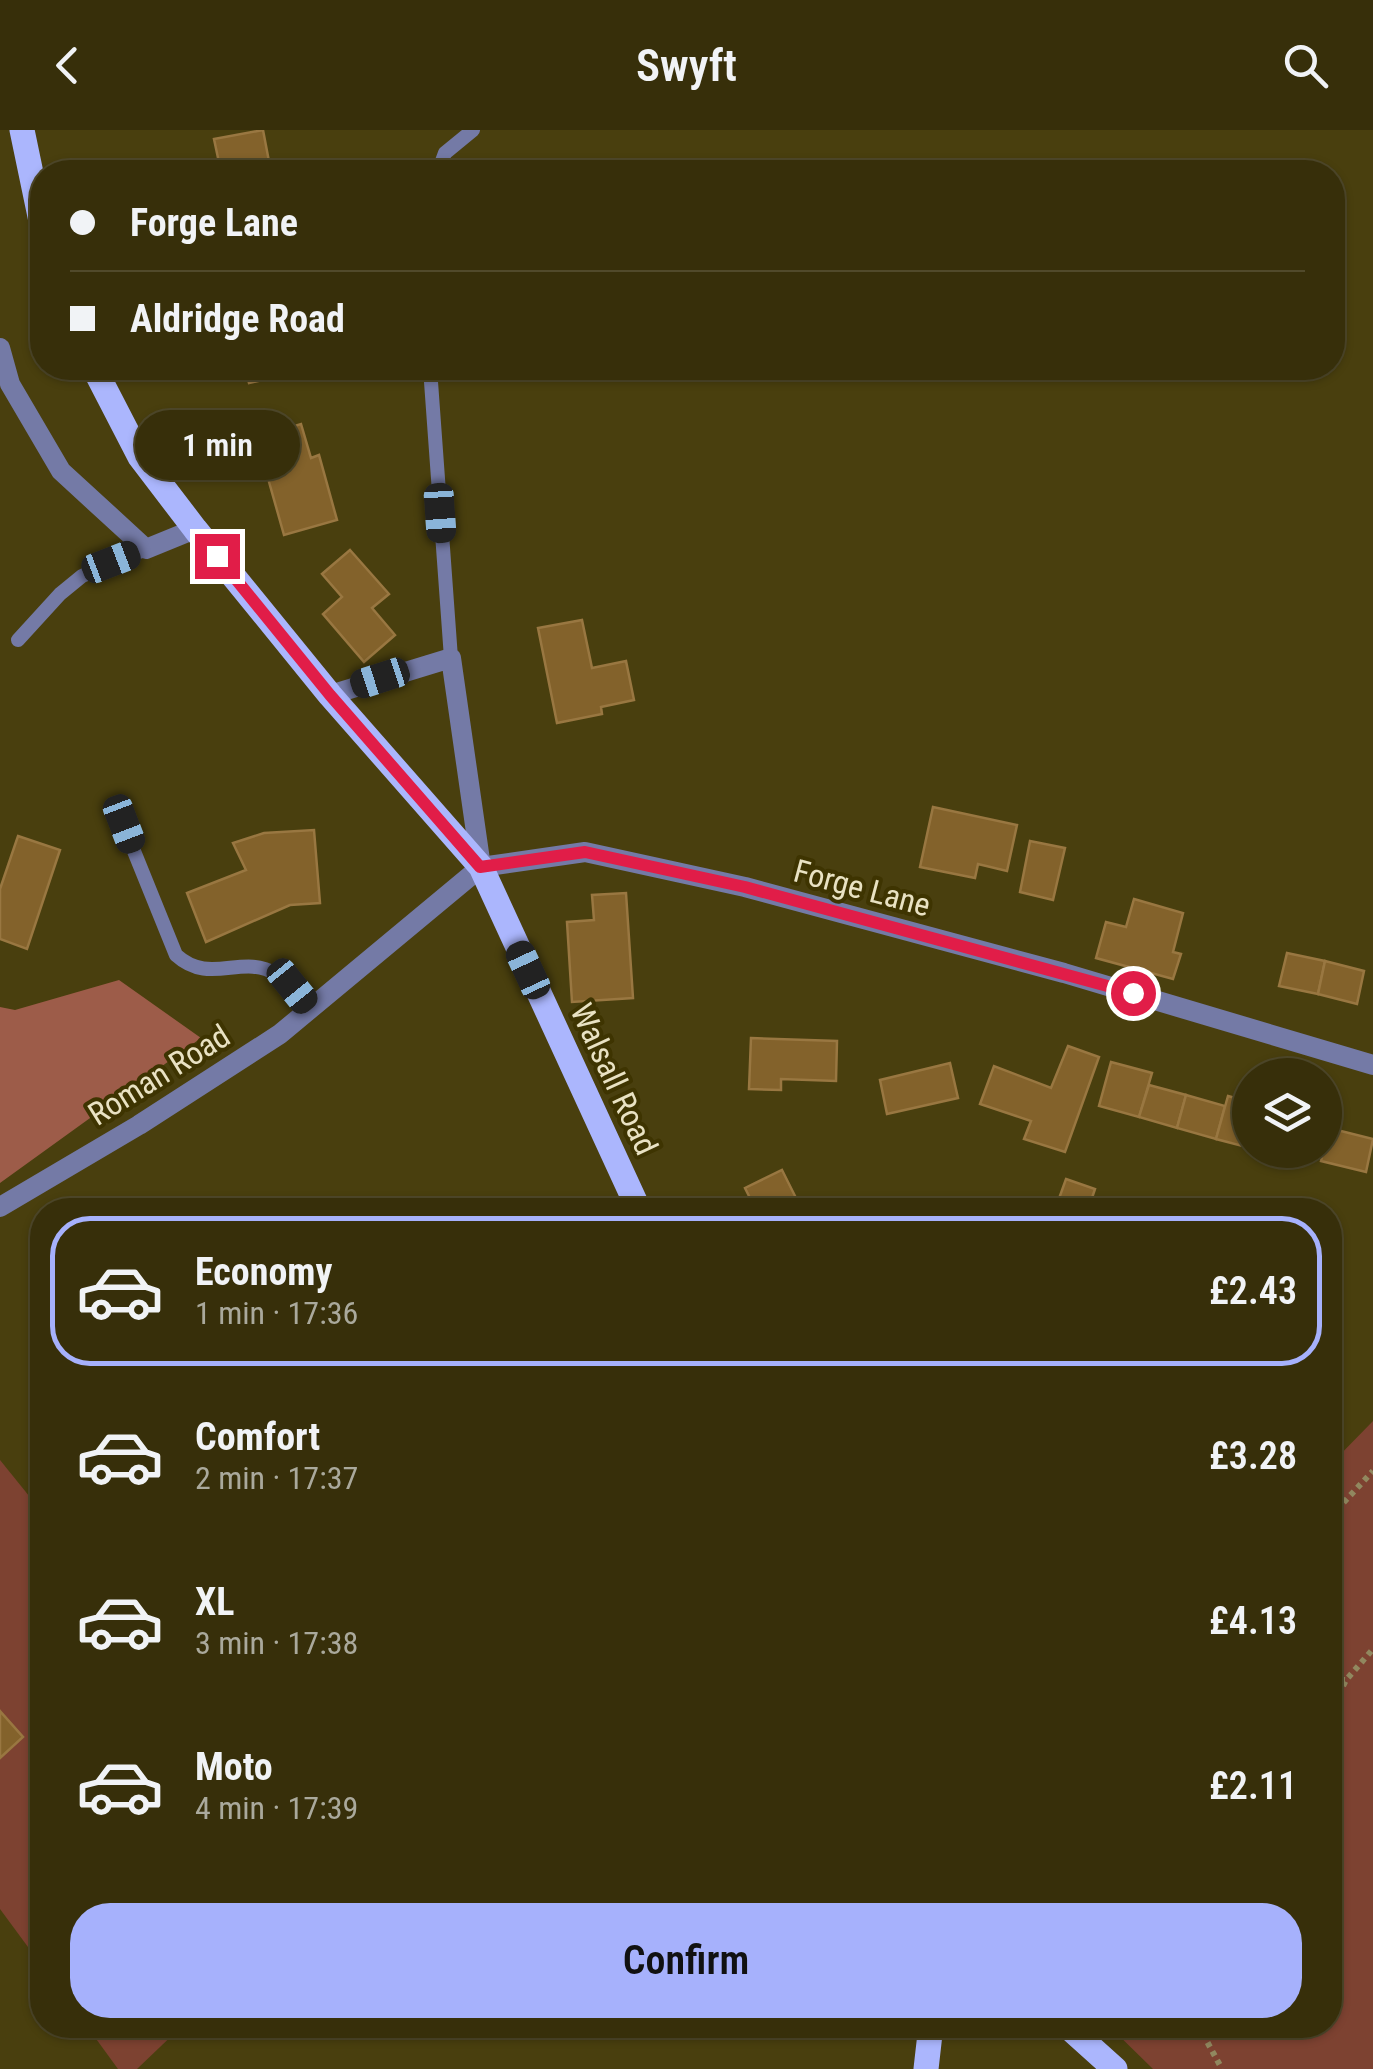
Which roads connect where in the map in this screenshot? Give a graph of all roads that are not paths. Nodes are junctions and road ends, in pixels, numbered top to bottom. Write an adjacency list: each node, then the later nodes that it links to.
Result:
1 (22, 130): 4 (main road)
2 (473, 130): 3 (lane)
3 (442, 160)
4 (30, 168)
5 (0, 348): 9 (street)
6 (100, 380): 8 (main road, Walsall Road)
7 (431, 380): 11 (lane)
8 (194, 529): 9 (street); 12 (main road, Walsall Road)
9 (146, 548): 10 (lane)
10 (18, 640)
11 (451, 658): 12 (street); 14 (street)
12 (330, 695): 14 (main road, Walsall Road)
13 (124, 824): 15 (lane)
14 (480, 867): 15 (street, Roman Road); 16 (street, Forge Lane); 17 (main road, Walsall Road)
15 (310, 1009): 18 (street, Roman Road)
16 (1373, 1066)
17 (632, 1198)
18 (0, 1207)
19 (930, 2038): 21 (main road)
20 (1080, 2038): 22 (main road)
21 (926, 2069)
22 (1114, 2069)

